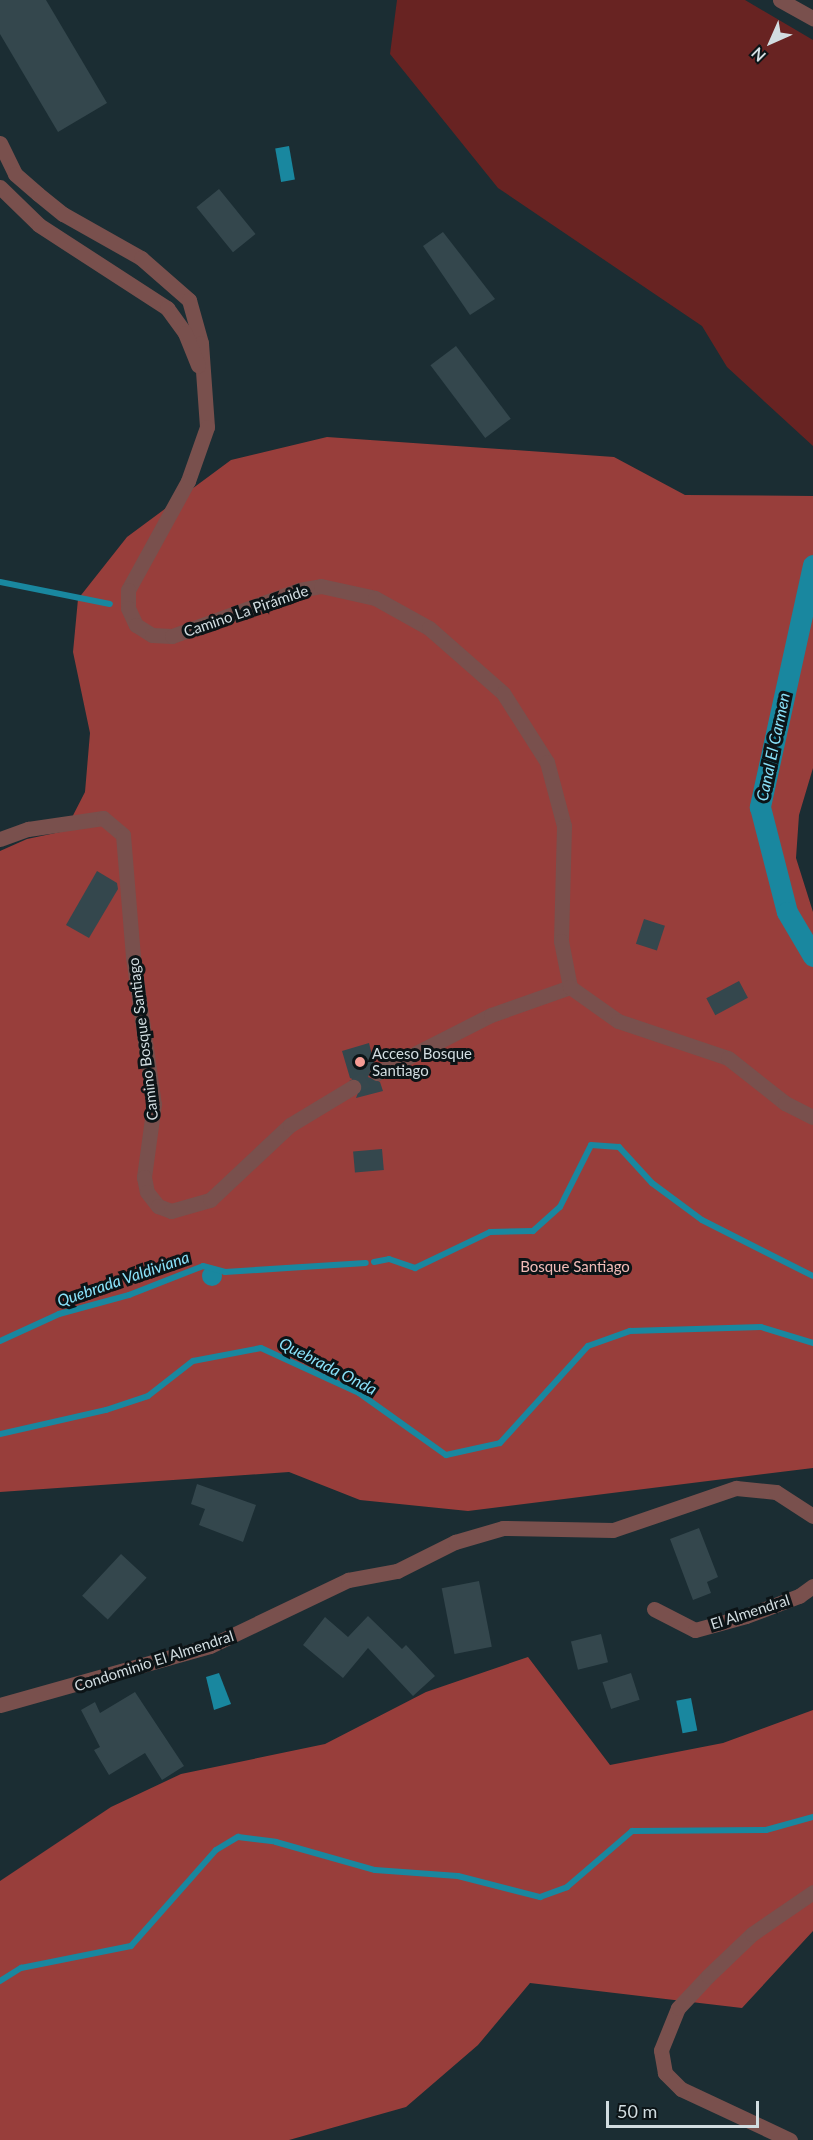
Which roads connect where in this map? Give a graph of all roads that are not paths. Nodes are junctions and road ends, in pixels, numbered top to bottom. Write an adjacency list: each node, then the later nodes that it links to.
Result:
1 (780, 0): 2 (street)
2 (813, 18)
3 (0, 143): 5 (street, Camino La Pirámide)
4 (0, 187): 5 (street, Camino La Pirámide)
5 (204, 383): 7 (street, Camino La Pirámide)
6 (0, 839): 9 (street, Camino Bosque Santiago)
7 (570, 987): 8 (street); 10 (street)
8 (377, 1073)
9 (353, 1087)
10 (813, 1117)
11 (813, 1516): 14 (street, Condominio El Almendral)
12 (813, 1586): 13 (street, El Almendral)
13 (654, 1609)
14 (0, 1705)
15 (813, 1892): 16 (street)
16 (790, 2140)

